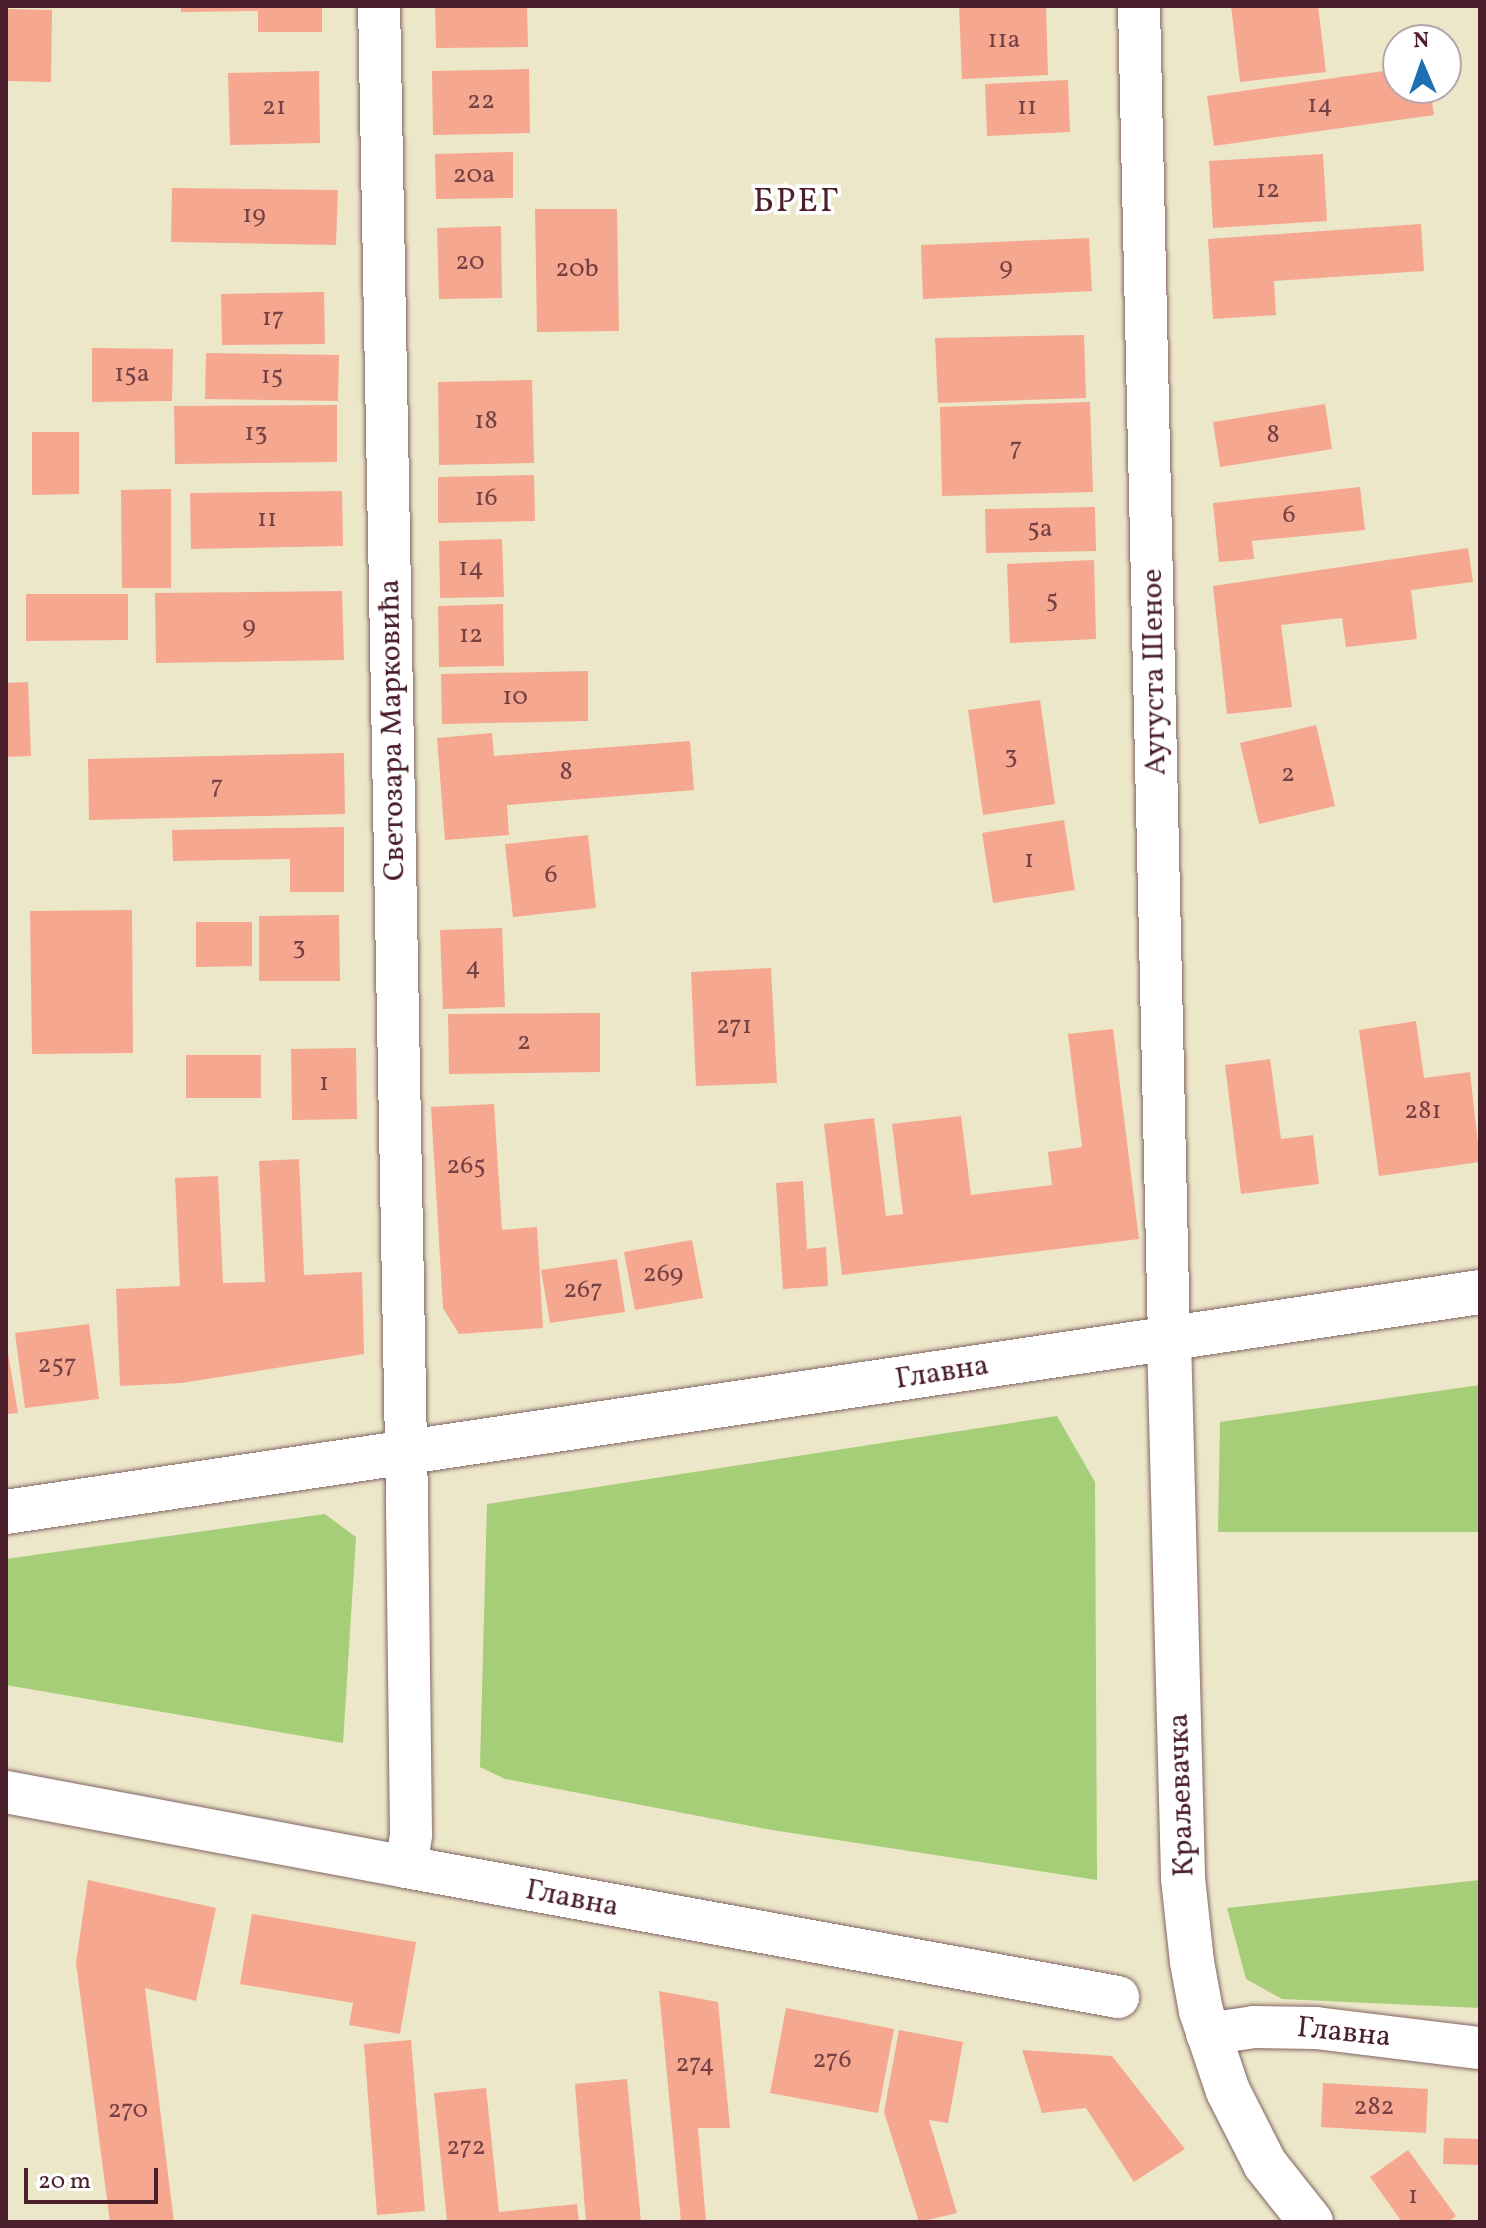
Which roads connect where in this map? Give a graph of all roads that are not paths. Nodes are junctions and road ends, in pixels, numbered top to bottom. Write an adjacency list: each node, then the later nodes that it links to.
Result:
1 (379, 6): 5 (street, Светозара Марковића)
2 (1139, 6): 4 (street, Аугуста Шеное)
3 (1480, 1292): 4 (main road, Главна)
4 (1169, 1338): 5 (main road, Главна); 10 (main road, Краљевачка)
5 (404, 1453): 6 (main road, Главна); 8 (street)
6 (6, 1512)
7 (6, 1792): 8 (street, Главна)
8 (406, 1867): 9 (street, Главна)
9 (1118, 1997)
10 (1207, 2034): 11 (street, Главна); 12 (main road, Краљевачка)
11 (1480, 2048)
12 (1311, 2222)

